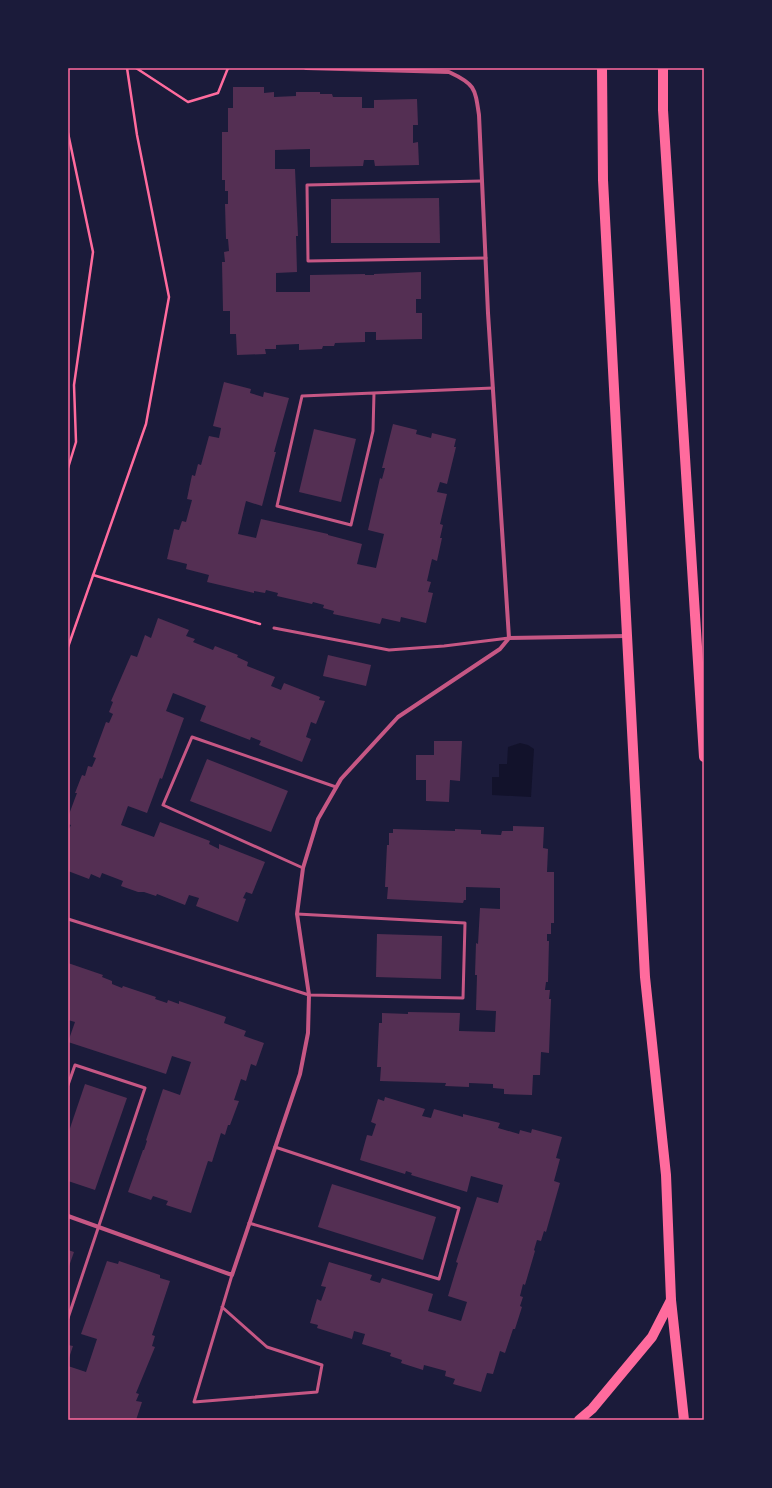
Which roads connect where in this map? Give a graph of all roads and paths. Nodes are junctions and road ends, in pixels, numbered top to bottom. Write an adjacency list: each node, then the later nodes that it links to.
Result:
1 (127, 68): 13 (path)
2 (136, 68): 3 (path)
3 (228, 68)
4 (306, 68): 8 (street)
5 (602, 68): 15 (main road)
6 (663, 68): 18 (main road)
7 (68, 133): 12 (path)
8 (482, 181): 9 (street); 9 (lane)
9 (486, 258): 10 (street)
10 (493, 388): 11 (lane); 16 (street)
11 (374, 393): 11 (lane)
12 (68, 468)
13 (93, 575): 14 (path); 17 (path)
14 (274, 628): 16 (lane)
15 (627, 636): 16 (street); 30 (main road)
16 (509, 638): 19 (street)
17 (68, 647)
18 (704, 757)
19 (336, 787): 20 (street); 20 (lane)
20 (303, 868): 21 (street)
21 (298, 914): 23 (street); 23 (lane)
22 (68, 919): 23 (lane)
23 (309, 995): 25 (street)
24 (68, 1085): 28 (lane)
25 (275, 1147): 27 (street); 27 (lane)
26 (68, 1216): 28 (street)
27 (249, 1223): 29 (street)
28 (99, 1227): 29 (street); 32 (lane)
29 (232, 1275): 31 (lane)
30 (671, 1300): 33 (main road); 34 (main road)
31 (222, 1307): 31 (lane)
32 (68, 1318)
33 (579, 1420)
34 (684, 1420)

